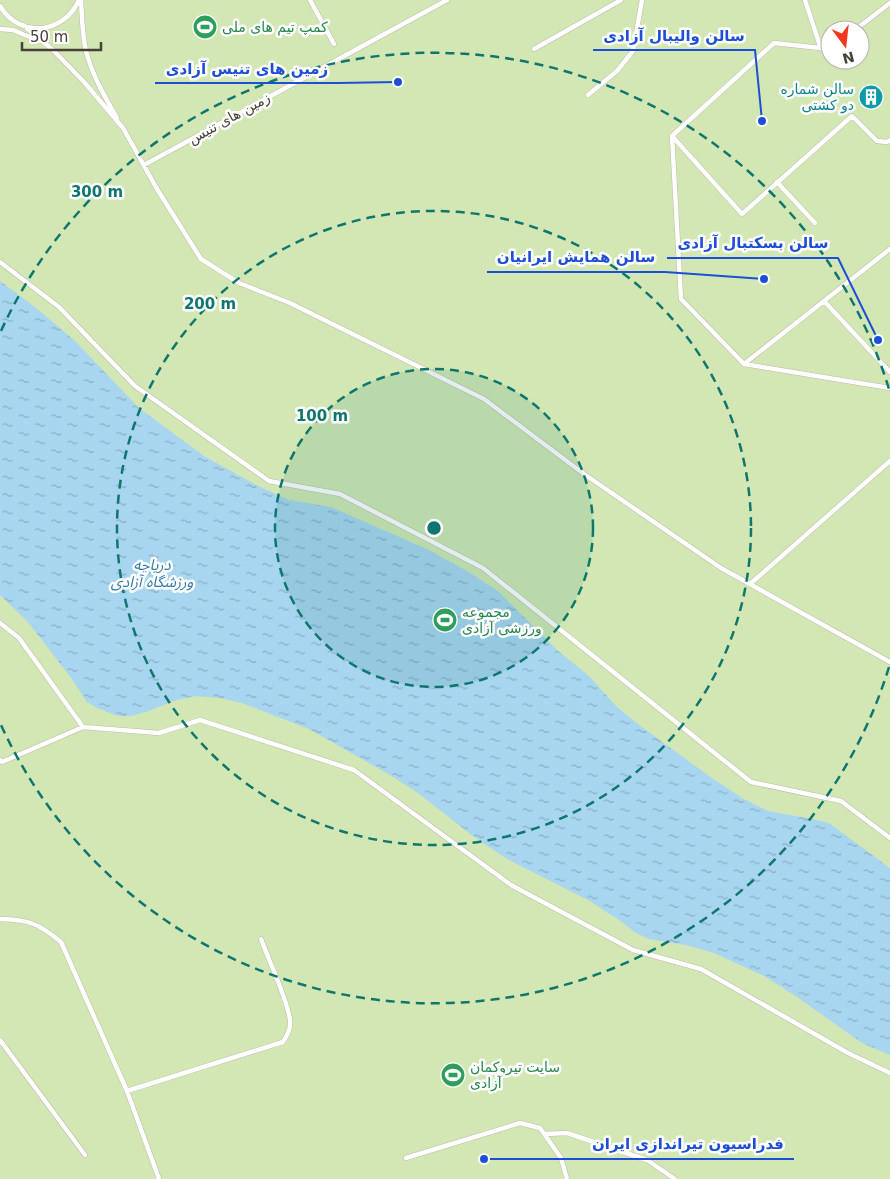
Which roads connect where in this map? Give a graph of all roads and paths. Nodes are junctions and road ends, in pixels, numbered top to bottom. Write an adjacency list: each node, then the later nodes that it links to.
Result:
1 (80, 0): 10 (lane); 18 (lane)
2 (310, 0): 13 (lane)
3 (446, 0): 21 (lane, زمین های تنیس)
4 (621, 0): 15 (lane)
5 (642, 0): 17 (lane)
6 (806, 0): 14 (lane)
7 (890, 3): 9 (lane)
8 (0, 6): 10 (lane)
9 (868, 20)
10 (22, 25): 12 (lane)
11 (0, 29): 12 (lane)
12 (45, 44): 18 (lane)
13 (334, 44)
14 (820, 46)
15 (534, 49)
16 (820, 49): 19 (lane)
17 (588, 95)
18 (123, 128): 21 (lane)
19 (672, 136): 22 (lane); 27 (lane)
20 (890, 140): 22 (lane)
21 (144, 165): 31 (lane)
22 (778, 182): 23 (lane)
23 (815, 223)
24 (890, 249): 26 (lane)
25 (0, 262): 36 (lane)
26 (824, 302): 27 (lane); 28 (lane)
27 (744, 364): 29 (lane)
28 (890, 372)
29 (890, 388)
30 (890, 461): 31 (lane)
31 (750, 584): 33 (lane)
32 (0, 623): 34 (lane)
33 (890, 662)
34 (83, 727): 35 (lane); 40 (lane)
35 (0, 760)
36 (890, 838)
37 (0, 919): 41 (lane)
38 (261, 939): 41 (lane)
39 (0, 1040): 43 (lane)
40 (890, 1073)
41 (127, 1091): 45 (lane)
42 (544, 1134): 44 (lane); 46 (lane); 47 (lane)
43 (84, 1155)
44 (406, 1158)
45 (158, 1179)
46 (567, 1179)
47 (675, 1179)

